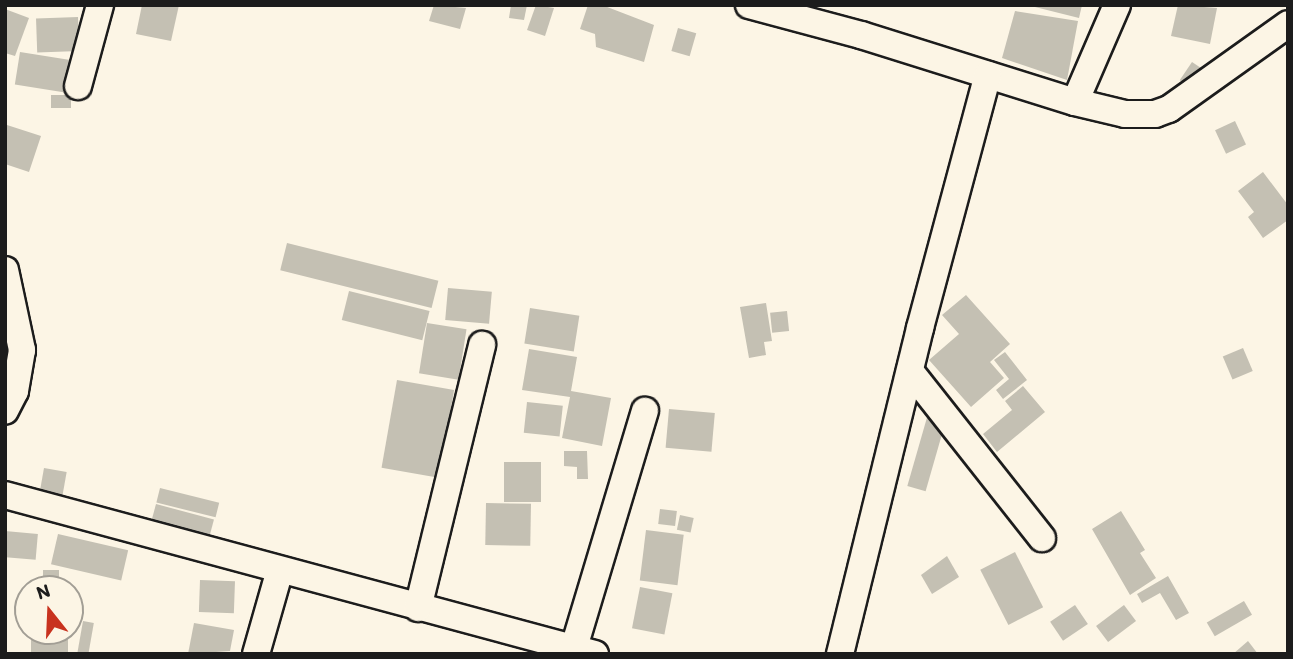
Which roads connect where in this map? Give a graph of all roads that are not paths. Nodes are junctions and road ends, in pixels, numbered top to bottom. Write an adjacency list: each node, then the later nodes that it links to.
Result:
1 (100, 5): 6 (street)
2 (749, 5): 5 (street)
3 (1117, 5): 7 (street)
4 (1288, 24): 7 (street)
5 (988, 75): 7 (street); 10 (street)
6 (78, 86)
7 (1075, 102)
8 (5, 270): 11 (street)
9 (482, 345): 16 (street)
10 (910, 371): 14 (street); 19 (street)
11 (5, 411)
12 (645, 411): 17 (street)
13 (5, 495): 15 (street)
14 (1042, 538)
15 (279, 570): 16 (street); 18 (street)
16 (418, 608): 17 (street)
17 (580, 652)
18 (256, 654)
19 (840, 654)

